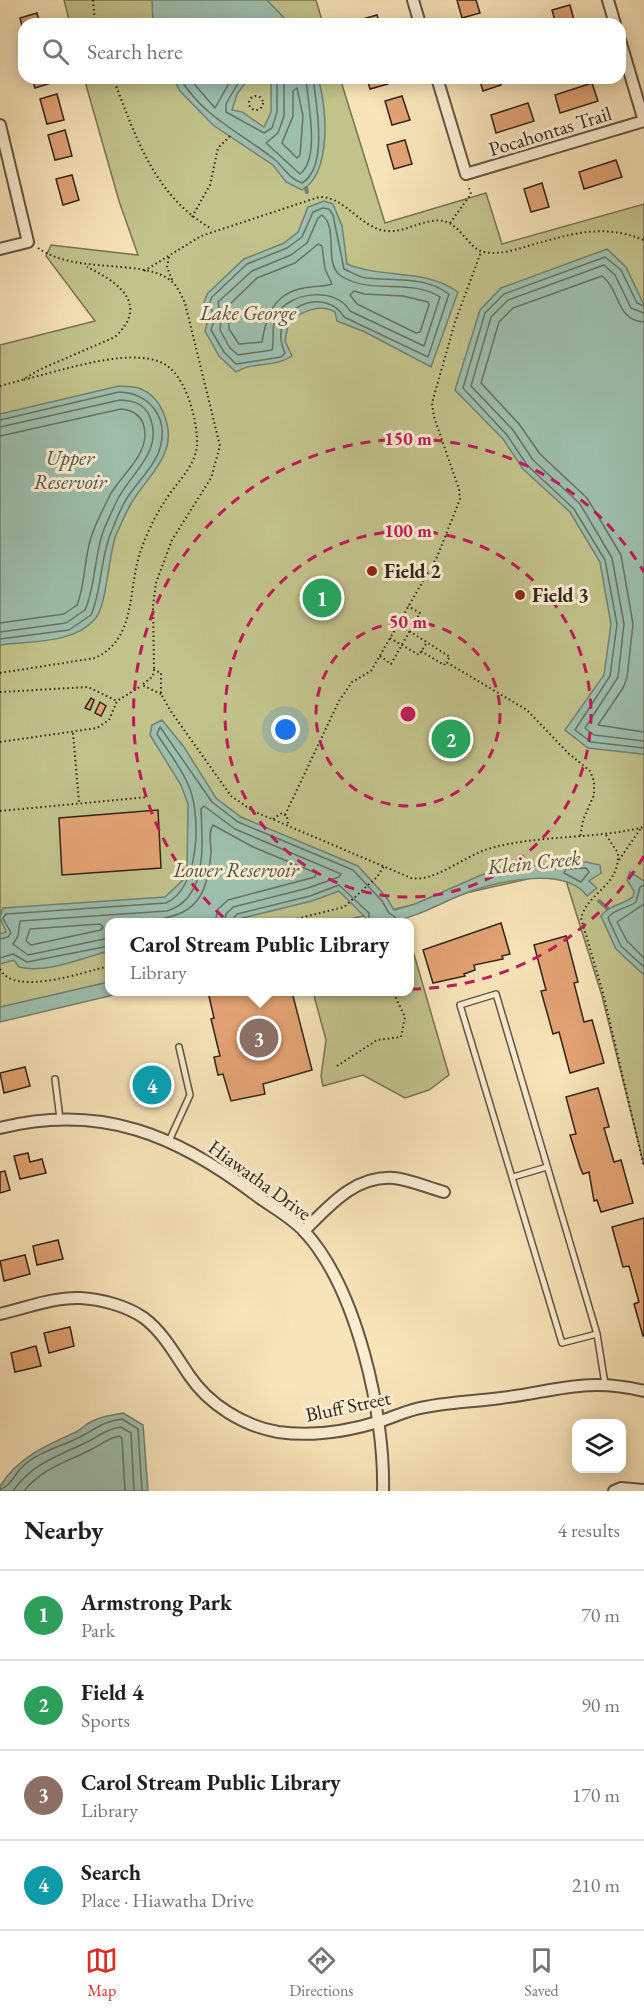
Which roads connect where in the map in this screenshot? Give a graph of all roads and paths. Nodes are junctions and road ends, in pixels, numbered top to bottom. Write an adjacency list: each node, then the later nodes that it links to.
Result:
1 (93, 0): 4 (path)
2 (413, 0): 5 (street)
3 (608, 0): 6 (street)
4 (94, 18)
5 (418, 18)
6 (613, 18)
7 (626, 60): 11 (street)
8 (115, 84): 15 (path)
9 (438, 84): 14 (street)
10 (251, 110): 10 (path)
11 (644, 122): 14 (street, Pocahontas Trail)
12 (0, 125): 19 (street)
13 (231, 135): 15 (path)
14 (466, 174): 16 (path)
15 (192, 217): 17 (path)
16 (450, 223): 17 (path); 21 (path)
17 (214, 230): 22 (path)
18 (644, 240): 21 (path)
19 (28, 242): 20 (street); 23 (path)
20 (0, 249)
21 (481, 252): 28 (path)
22 (170, 255): 24 (path); 25 (path)
23 (85, 266): 24 (path); 26 (path)
24 (144, 271): 25 (path)
25 (172, 282): 37 (path)
26 (22, 380): 27 (path); 38 (path)
27 (0, 386)
28 (408, 606): 29 (path); 30 (path)
29 (398, 624): 30 (path); 31 (path)
30 (410, 631): 32 (path); 33 (path)
31 (390, 638): 33 (path); 35 (path)
32 (426, 644): 34 (path); 36 (path)
33 (402, 645): 34 (path); 35 (path)
34 (421, 651): 36 (path)
35 (380, 656): 48 (path)
36 (446, 662): 53 (path)
37 (154, 669): 39 (path); 41 (path)
38 (0, 673)
39 (142, 686): 41 (path); 42 (path)
40 (0, 692): 42 (path)
41 (162, 693): 49 (path)
42 (117, 701): 43 (path)
43 (73, 732): 44 (path); 46 (path)
44 (0, 742)
45 (148, 797): 46 (path)
46 (79, 802): 47 (path)
47 (0, 811)
48 (285, 815): 49 (path); 50 (path)
49 (273, 819): 50 (path)
50 (288, 825): 55 (path)
51 (643, 828): 52 (path); 54 (path)
52 (605, 834): 53 (path); 54 (path)
53 (580, 838): 55 (path)
54 (619, 860): 67 (path)
55 (384, 866): 56 (path)
56 (300, 918)
57 (105, 967): 58 (path)
58 (0, 969)
59 (395, 996): 61 (path)
60 (179, 1047): 65 (lane)
61 (337, 1066)
62 (55, 1079): 63 (lane)
63 (60, 1119): 64 (street, Hiawatha Drive); 65 (street, Hiawatha Drive)
64 (0, 1128)
65 (169, 1141): 70 (street, Hiawatha Drive)
66 (547, 1167): 68 (lane); 68 (lane); 72 (lane)
67 (644, 1167)
68 (513, 1177): 72 (lane)
69 (444, 1192): 70 (street)
70 (304, 1231): 75 (street, Hiawatha Drive)
71 (0, 1314): 75 (street, Bluff Street)
72 (597, 1334): 73 (lane)
73 (605, 1384): 74 (street, Bluff Street); 75 (street, Bluff Street)
74 (644, 1391)
75 (380, 1421): 77 (street, Hiawatha Drive)
76 (644, 1490): 78 (street)
77 (383, 1491)
78 (614, 1491)

